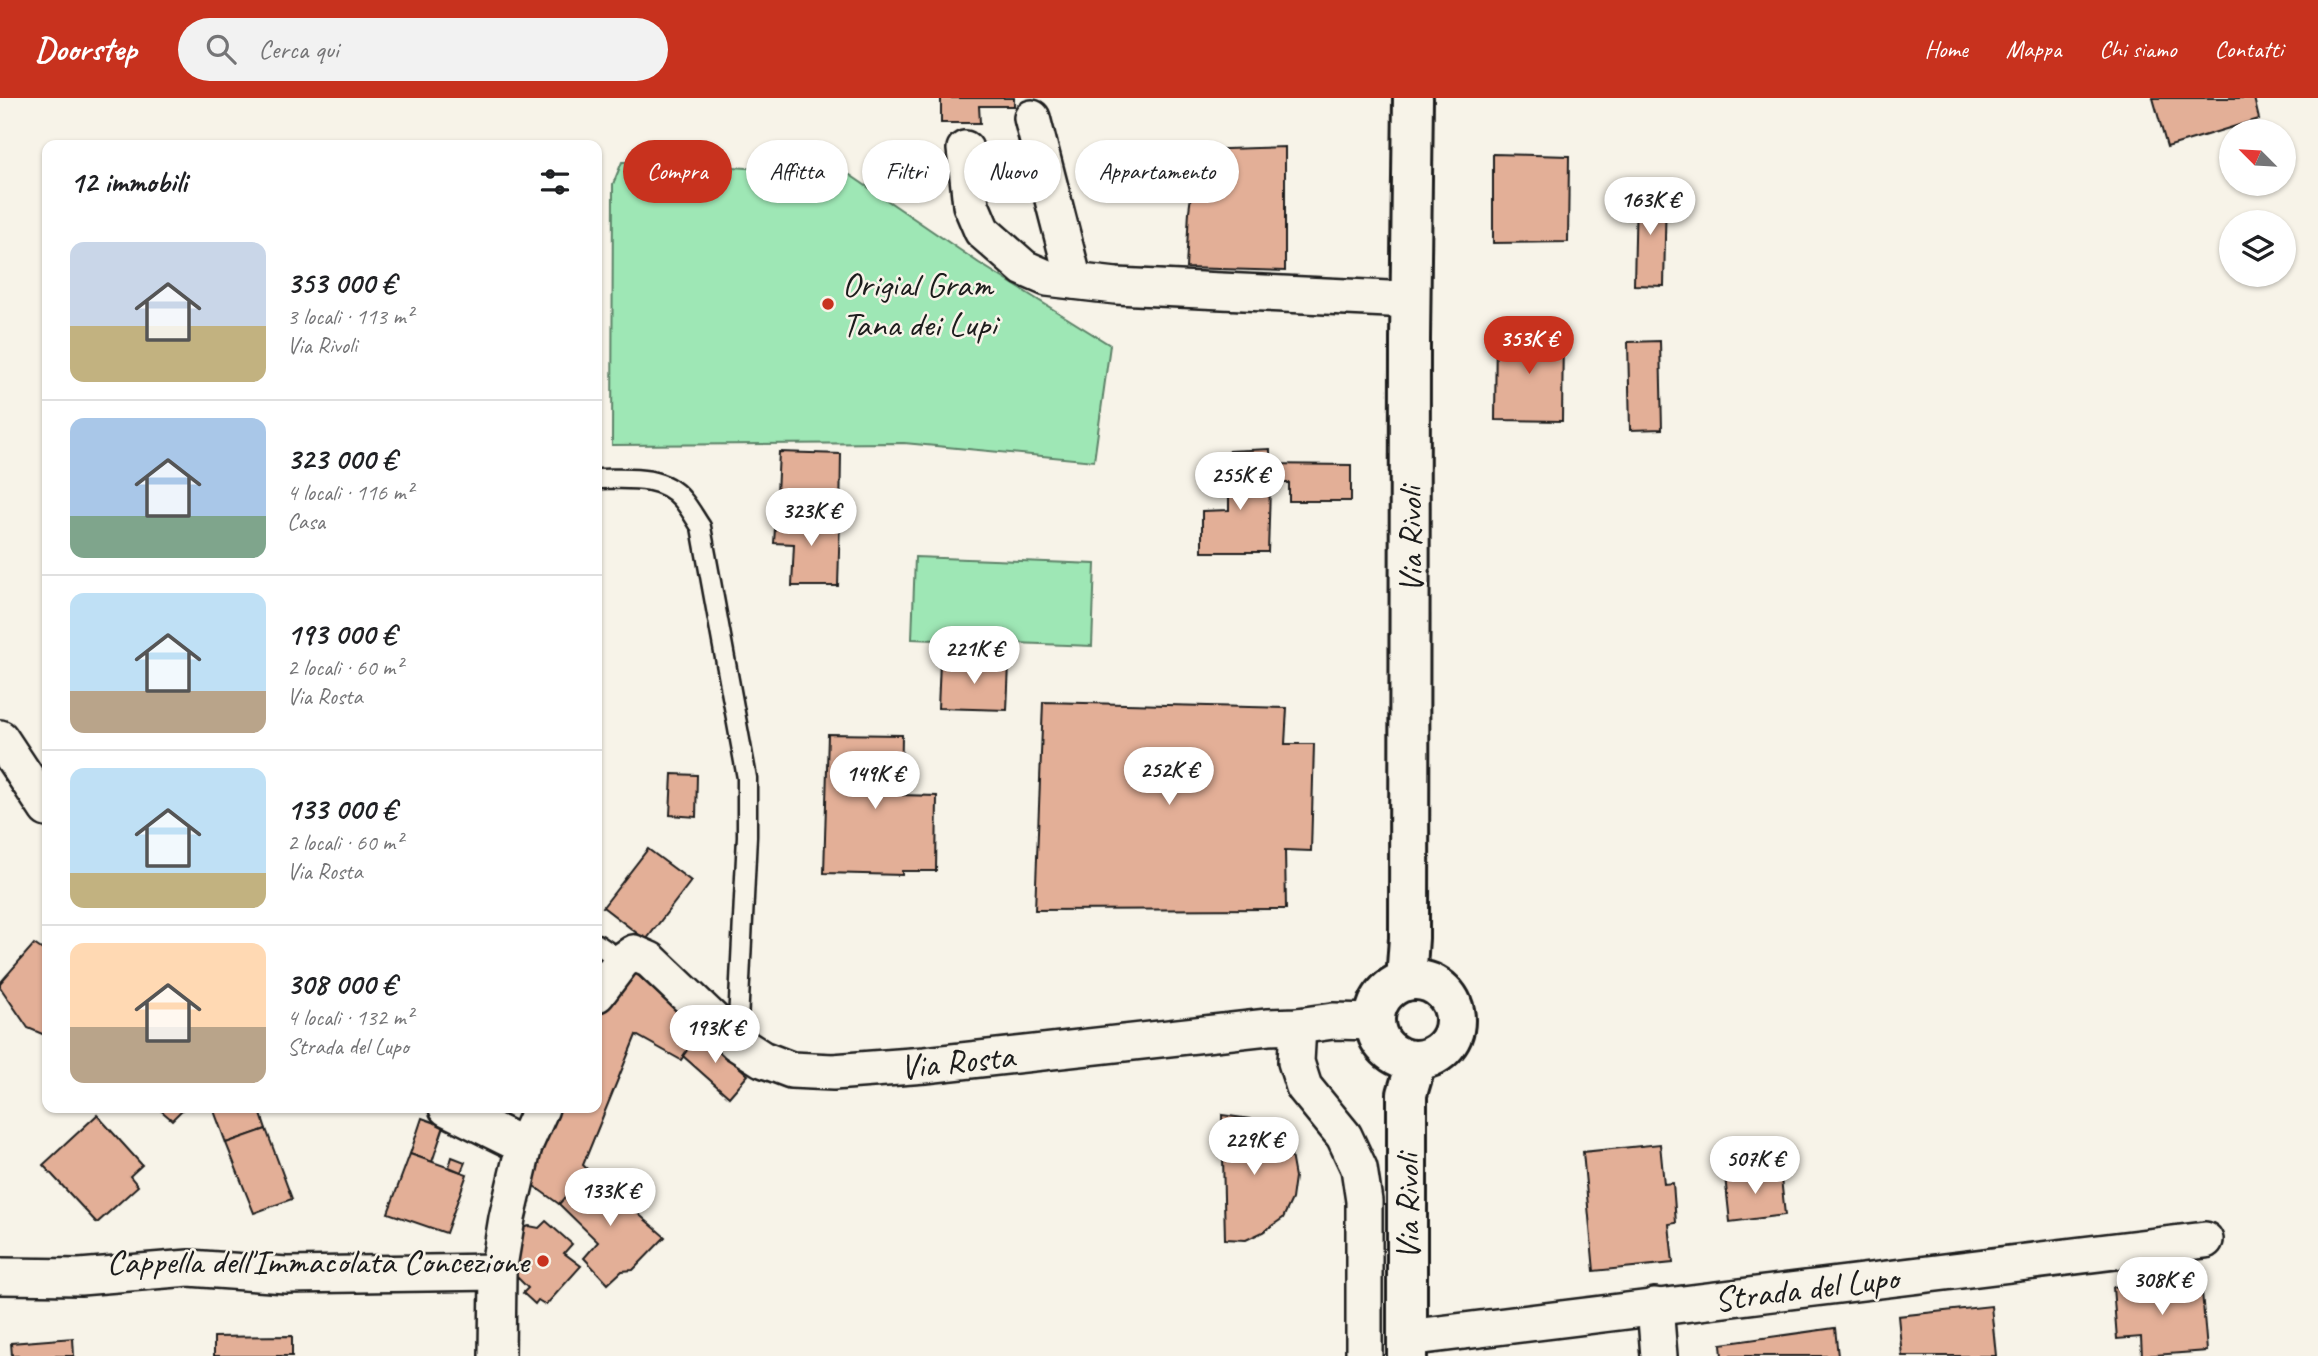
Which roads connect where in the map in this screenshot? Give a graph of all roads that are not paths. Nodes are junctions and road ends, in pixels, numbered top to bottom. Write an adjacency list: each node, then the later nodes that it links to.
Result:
1 (1413, 98): 5 (street, Via Rivoli)
2 (1032, 118): 4 (street)
3 (971, 203): 4 (street)
4 (1074, 281): 5 (street)
5 (1410, 300): 11 (street, Via Rivoli)
6 (602, 479): 14 (lane)
7 (0, 738): 8 (street)
8 (42, 801)
9 (610, 952): 10 (street, Via Rosta); 14 (street, Via Rosta)
10 (602, 977)
11 (1406, 981): 12 (street); 15 (street)
12 (1375, 1022): 13 (street, Via Rosta); 15 (street)
13 (1298, 1026): 14 (street, Via Rosta); 25 (street)
14 (737, 1043)
15 (1417, 1060): 23 (street, Via Rivoli)
16 (457, 1113): 18 (street)
17 (539, 1113): 18 (street)
18 (524, 1146): 20 (street)
19 (2205, 1240): 22 (street, Strada del Lupo)
20 (499, 1272): 21 (street); 24 (street)
21 (0, 1276)
22 (1656, 1306): 23 (street, Strada del Lupo); 26 (street)
23 (1407, 1347)
24 (497, 1356)
25 (1364, 1356)
26 (1660, 1356)

